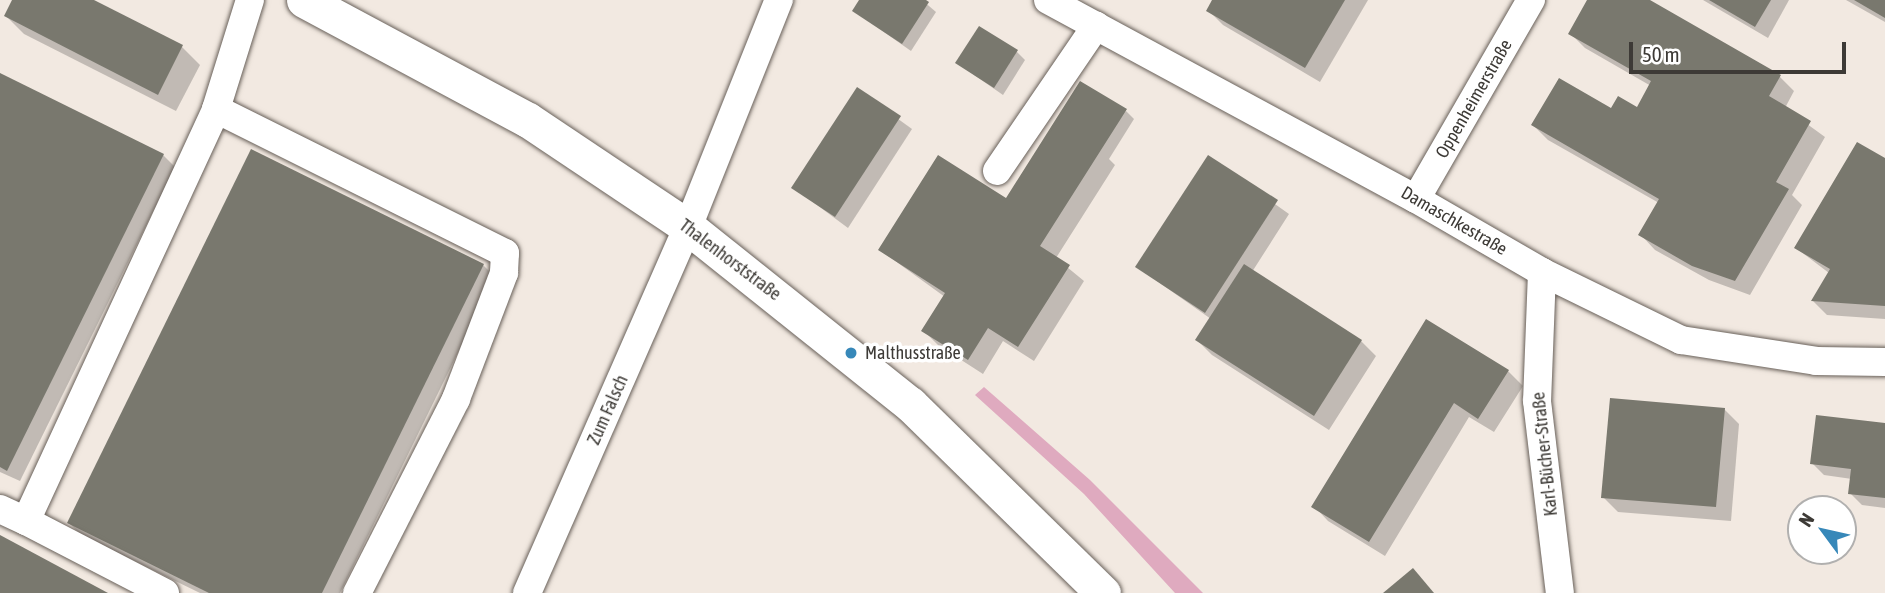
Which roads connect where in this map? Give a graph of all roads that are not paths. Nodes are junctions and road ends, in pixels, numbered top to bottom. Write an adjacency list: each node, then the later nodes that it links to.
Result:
1 (250, 0): 7 (street)
2 (304, 0): 10 (main road, Thalenhorststraße)
3 (779, 0): 10 (street)
4 (1048, 0): 6 (street, Damaschkestraße)
5 (1531, 0): 9 (street, Oppenheimerstraße)
6 (1096, 26): 8 (street); 9 (street, Damaschkestraße)
7 (216, 110): 14 (street); 16 (street)
8 (997, 171)
9 (1416, 199): 11 (street, Damaschkestraße)
10 (688, 227): 17 (street, Zum Falsch); 18 (main road, Thalenhorststraße)
11 (1542, 272): 12 (street, Damaschkestraße); 19 (street, Karl-Bücher-Straße)
12 (1885, 362)
13 (0, 509): 14 (street)
14 (26, 521): 15 (street)
15 (165, 593)
16 (357, 593)
17 (527, 593)
18 (1103, 593)
19 (1560, 593)

